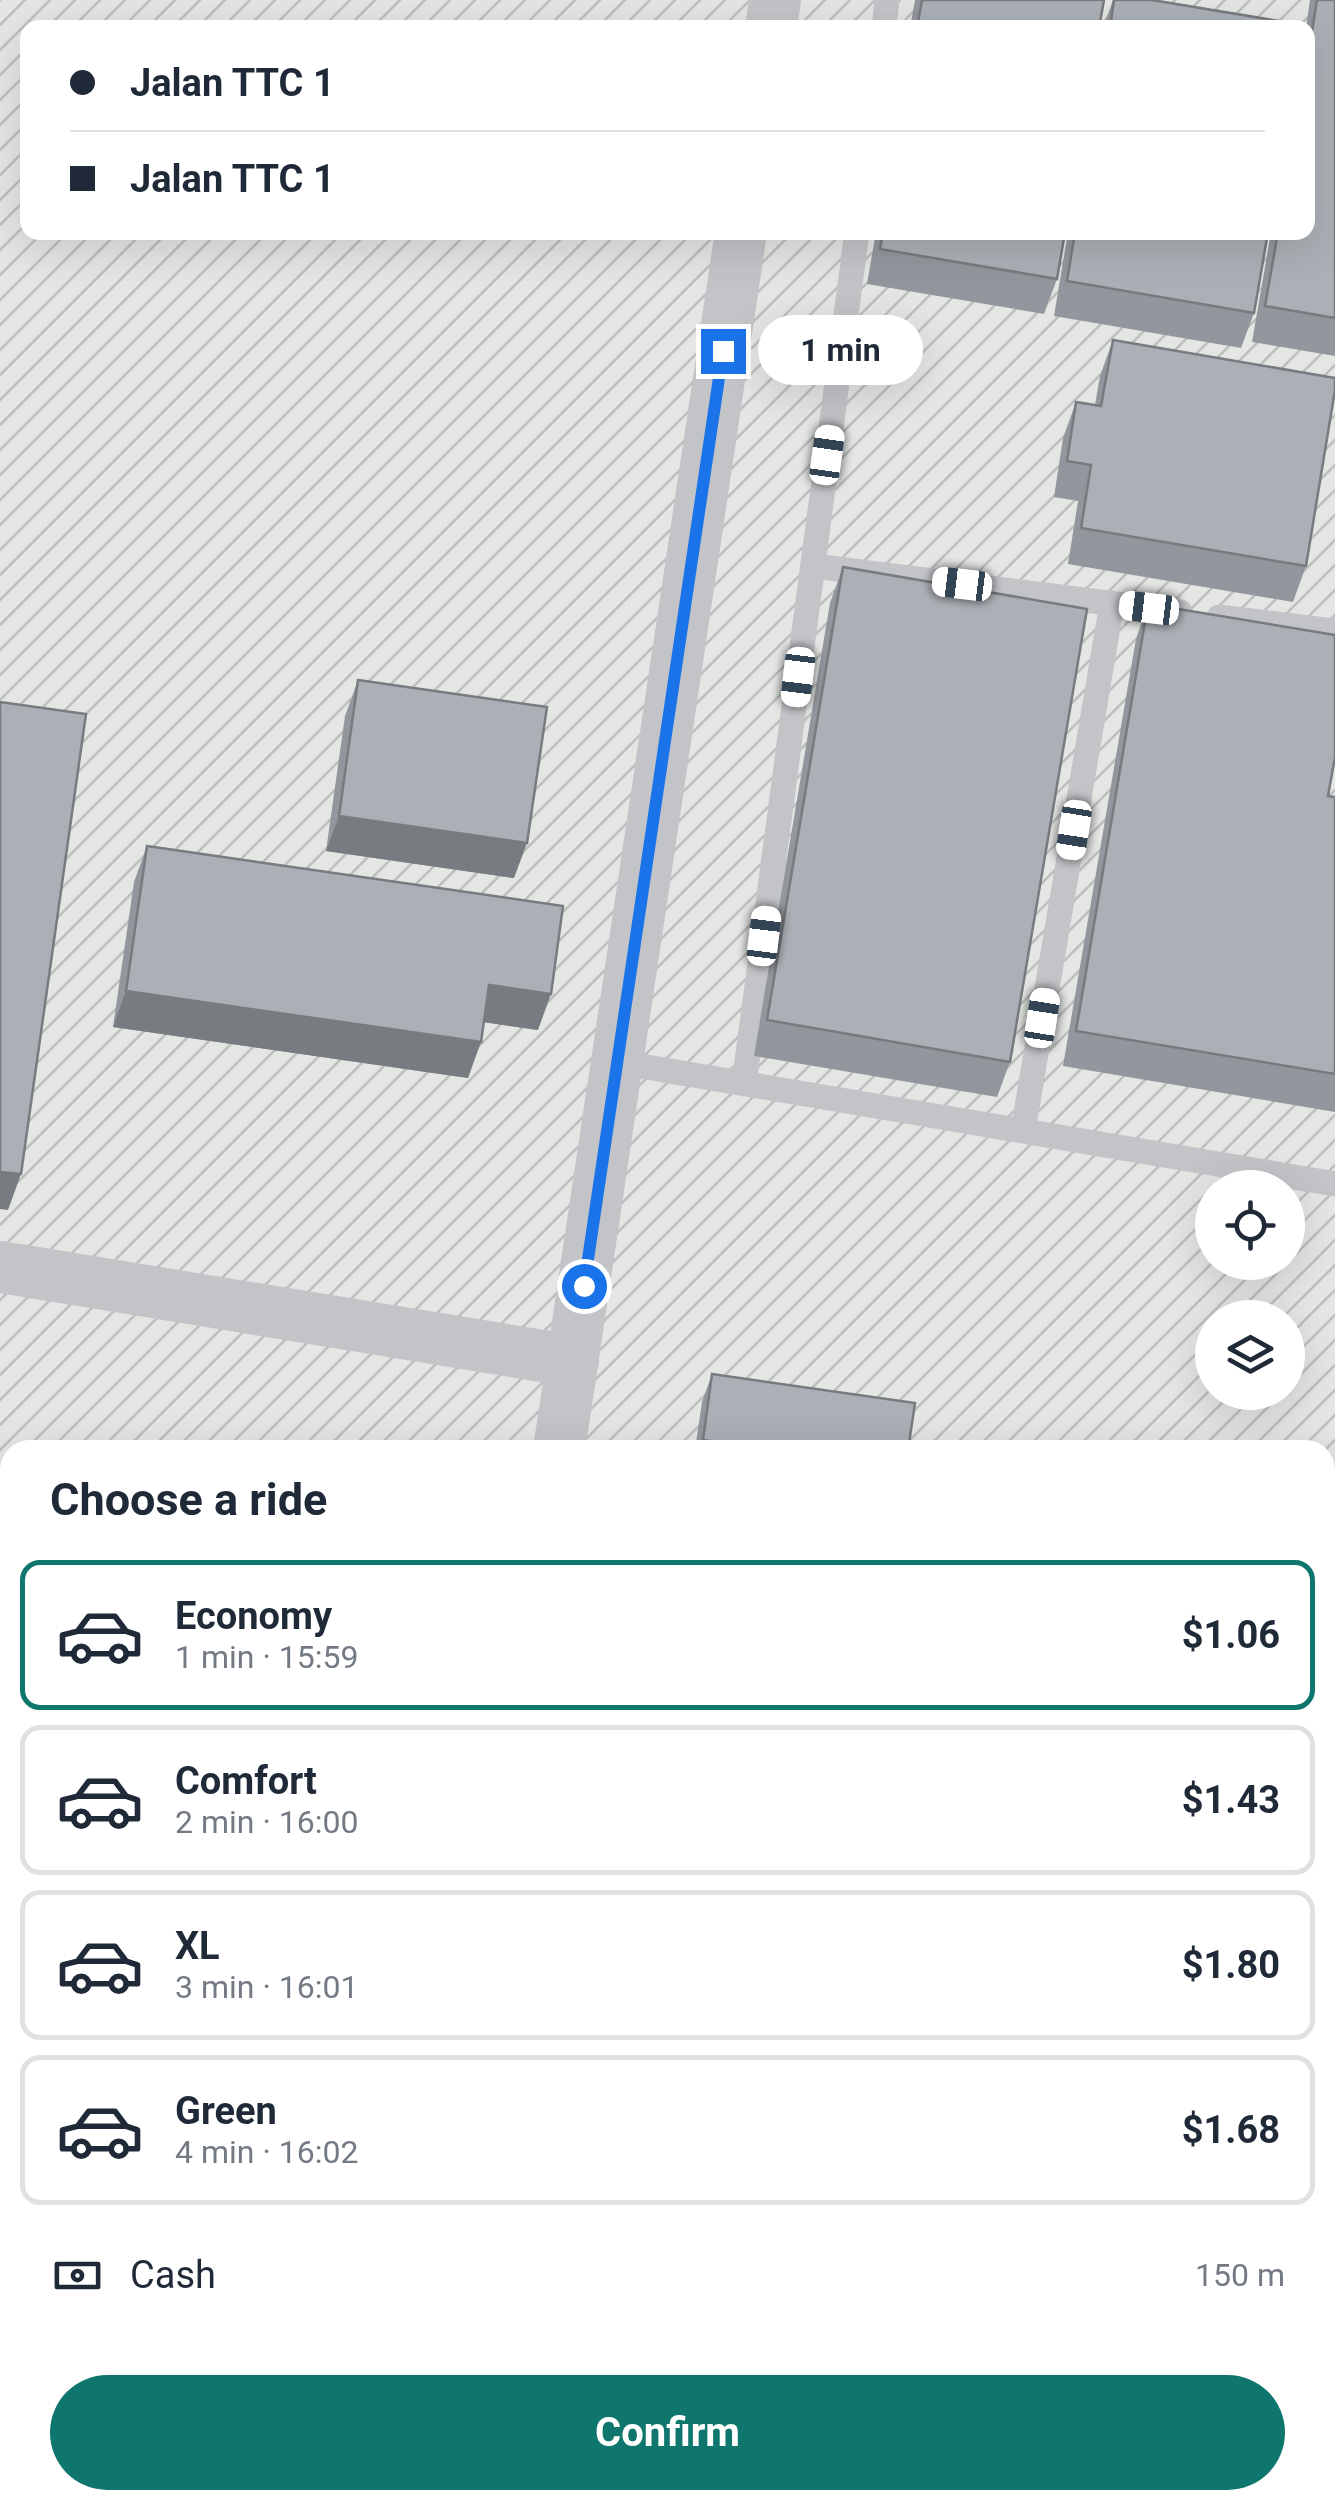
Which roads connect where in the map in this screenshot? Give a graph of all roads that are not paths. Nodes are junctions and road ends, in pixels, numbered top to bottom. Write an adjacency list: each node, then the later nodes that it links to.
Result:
1 (740, 240): 6 (street)
2 (855, 240): 3 (lane)
3 (813, 566): 4 (lane); 7 (lane)
4 (1112, 603): 5 (lane); 8 (lane)
5 (1335, 631)
6 (617, 1062): 7 (lane); 11 (street)
7 (744, 1084): 8 (lane)
8 (1023, 1132): 9 (lane)
9 (1335, 1184)
10 (0, 1267): 11 (street)
11 (572, 1361): 12 (street)
12 (561, 1440)

